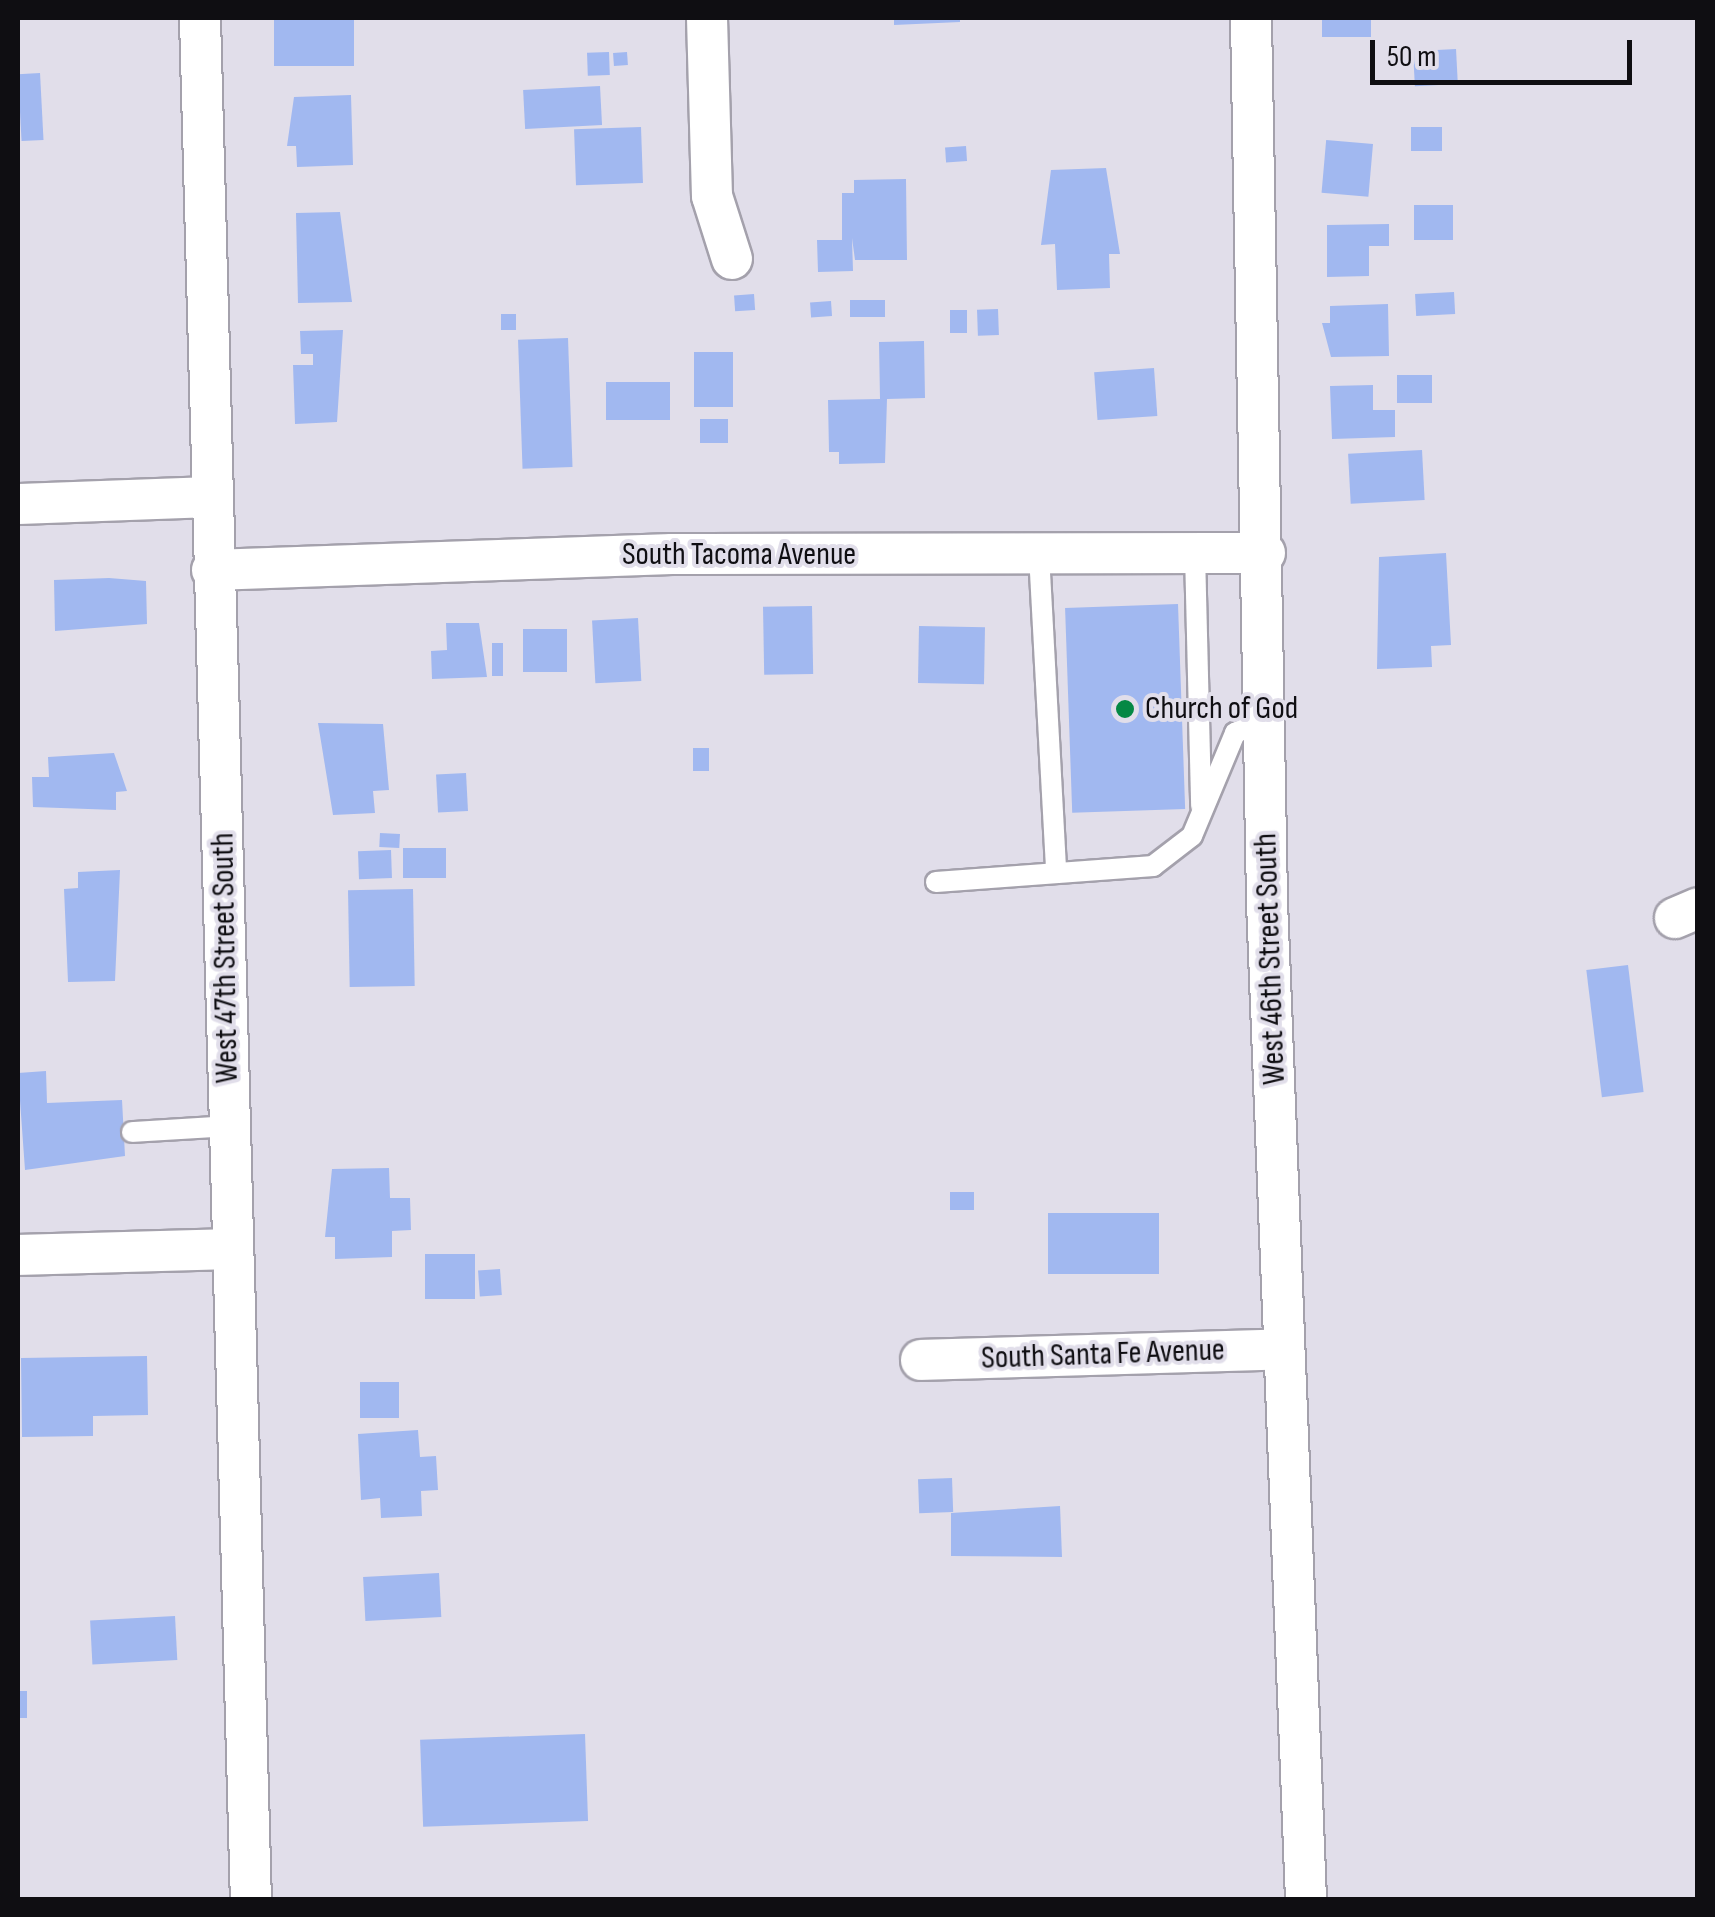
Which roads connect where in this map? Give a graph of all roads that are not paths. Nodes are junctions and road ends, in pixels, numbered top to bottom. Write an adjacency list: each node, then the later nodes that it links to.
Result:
1 (200, 18): 5 (street, West 47th Street South)
2 (706, 18): 4 (street)
3 (1250, 18): 8 (street, West 46th Street South)
4 (732, 259)
5 (212, 497): 6 (street); 10 (street, West 47th Street South)
6 (18, 504)
7 (1195, 553): 8 (street, South Tacoma Avenue); 9 (street, South Tacoma Avenue); 12 (lane)
8 (1266, 553): 11 (street, West 46th Street South)
9 (1039, 554): 10 (street, South Tacoma Avenue); 13 (lane)
10 (212, 570): 15 (street, West 47th Street South)
11 (1267, 719): 12 (lane); 19 (street, West 46th Street South)
12 (1201, 815): 13 (lane)
13 (1056, 873): 14 (lane)
14 (936, 882)
15 (229, 1126): 16 (lane); 17 (street, West 47th Street South)
16 (132, 1132)
17 (231, 1249): 18 (street); 21 (street, West 47th Street South)
18 (18, 1255)
19 (1284, 1349): 20 (street, South Santa Fe Avenue); 22 (street, West 46th Street South)
20 (921, 1360)
21 (251, 1900)
22 (1306, 1900)

